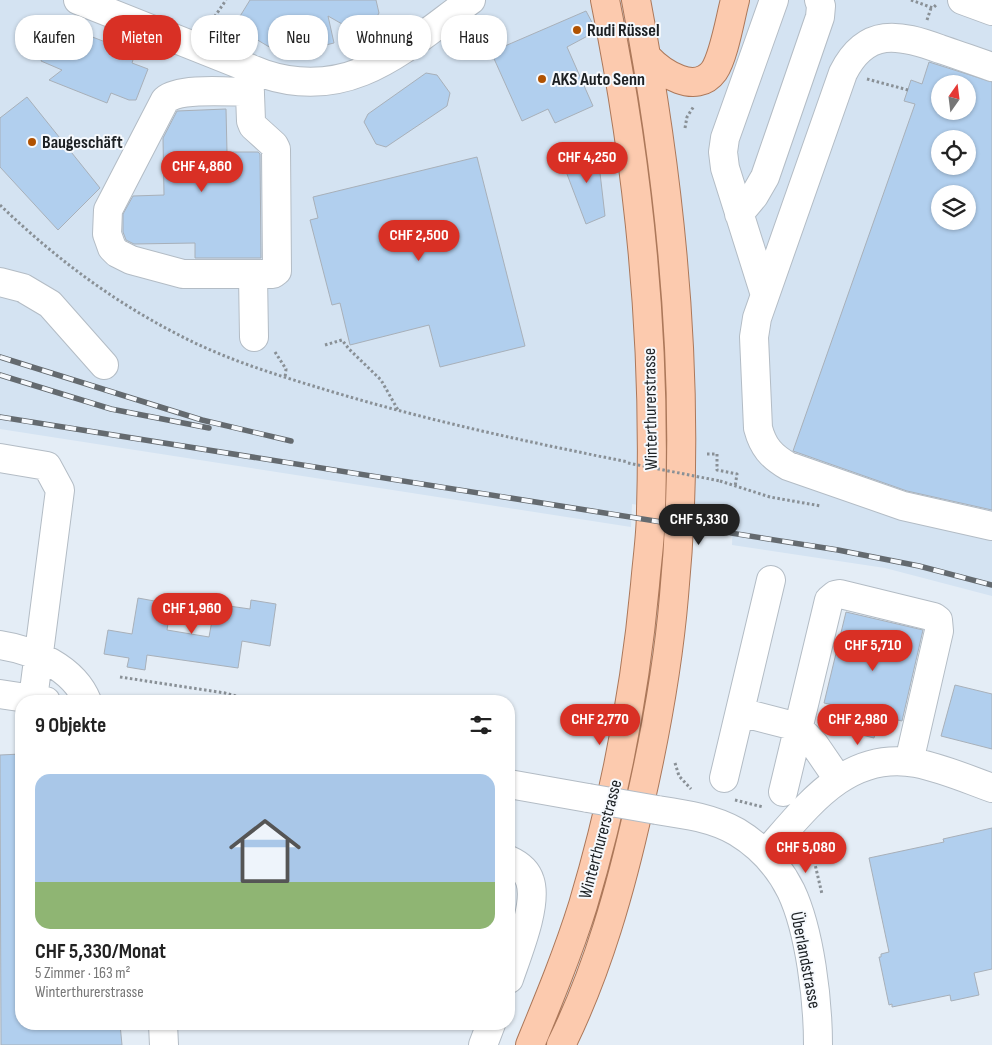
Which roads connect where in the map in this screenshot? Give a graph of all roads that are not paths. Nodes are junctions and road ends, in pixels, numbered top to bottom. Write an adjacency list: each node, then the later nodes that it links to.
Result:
1 (78, 0): 13 (street)
2 (471, 0): 13 (street)
3 (605, 0): 45 (main road, Winterthurerstrasse)
4 (636, 0): 11 (main road, Winterthurerstrasse)
5 (655, 0): 11 (main road)
6 (735, 0): 11 (main road)
7 (774, 0): 14 (street)
8 (819, 0): 14 (street)
9 (962, 0): 10 (street)
10 (992, 11)
11 (647, 57): 40 (main road, Winterthurerstrasse)
12 (992, 67): 17 (street)
13 (249, 80): 15 (street); 15 (street)
14 (739, 214): 17 (street)
15 (253, 275): 18 (street)
16 (0, 282): 19 (street)
17 (765, 295): 21 (street)
18 (254, 337)
19 (104, 365)
20 (0, 458): 24 (street)
21 (992, 526)
22 (771, 580): 29 (street)
23 (0, 645): 24 (street)
24 (39, 656): 26 (street); 27 (street)
25 (0, 694): 28 (street)
26 (39, 695)
27 (85, 695)
28 (15, 696)
29 (740, 712): 30 (street); 32 (street)
30 (798, 727): 31 (street); 33 (street); 36 (street)
31 (909, 762): 33 (street); 35 (street)
32 (724, 778)
33 (838, 780): 37 (street)
34 (515, 785): 37 (street, Überlandstrasse, bridge)
35 (992, 788)
36 (783, 792)
37 (765, 854): 48 (street, Überlandstrasse)
38 (515, 864): 39 (street)
39 (515, 961)
40 (574, 1018): 46 (main road, Winterthurerstrasse); 47 (main road)
41 (163, 1030): 43 (street)
42 (489, 1030): 44 (street)
43 (164, 1045)
44 (483, 1045)
45 (530, 1045)
46 (561, 1045)
47 (572, 1045)
48 (818, 1045)

